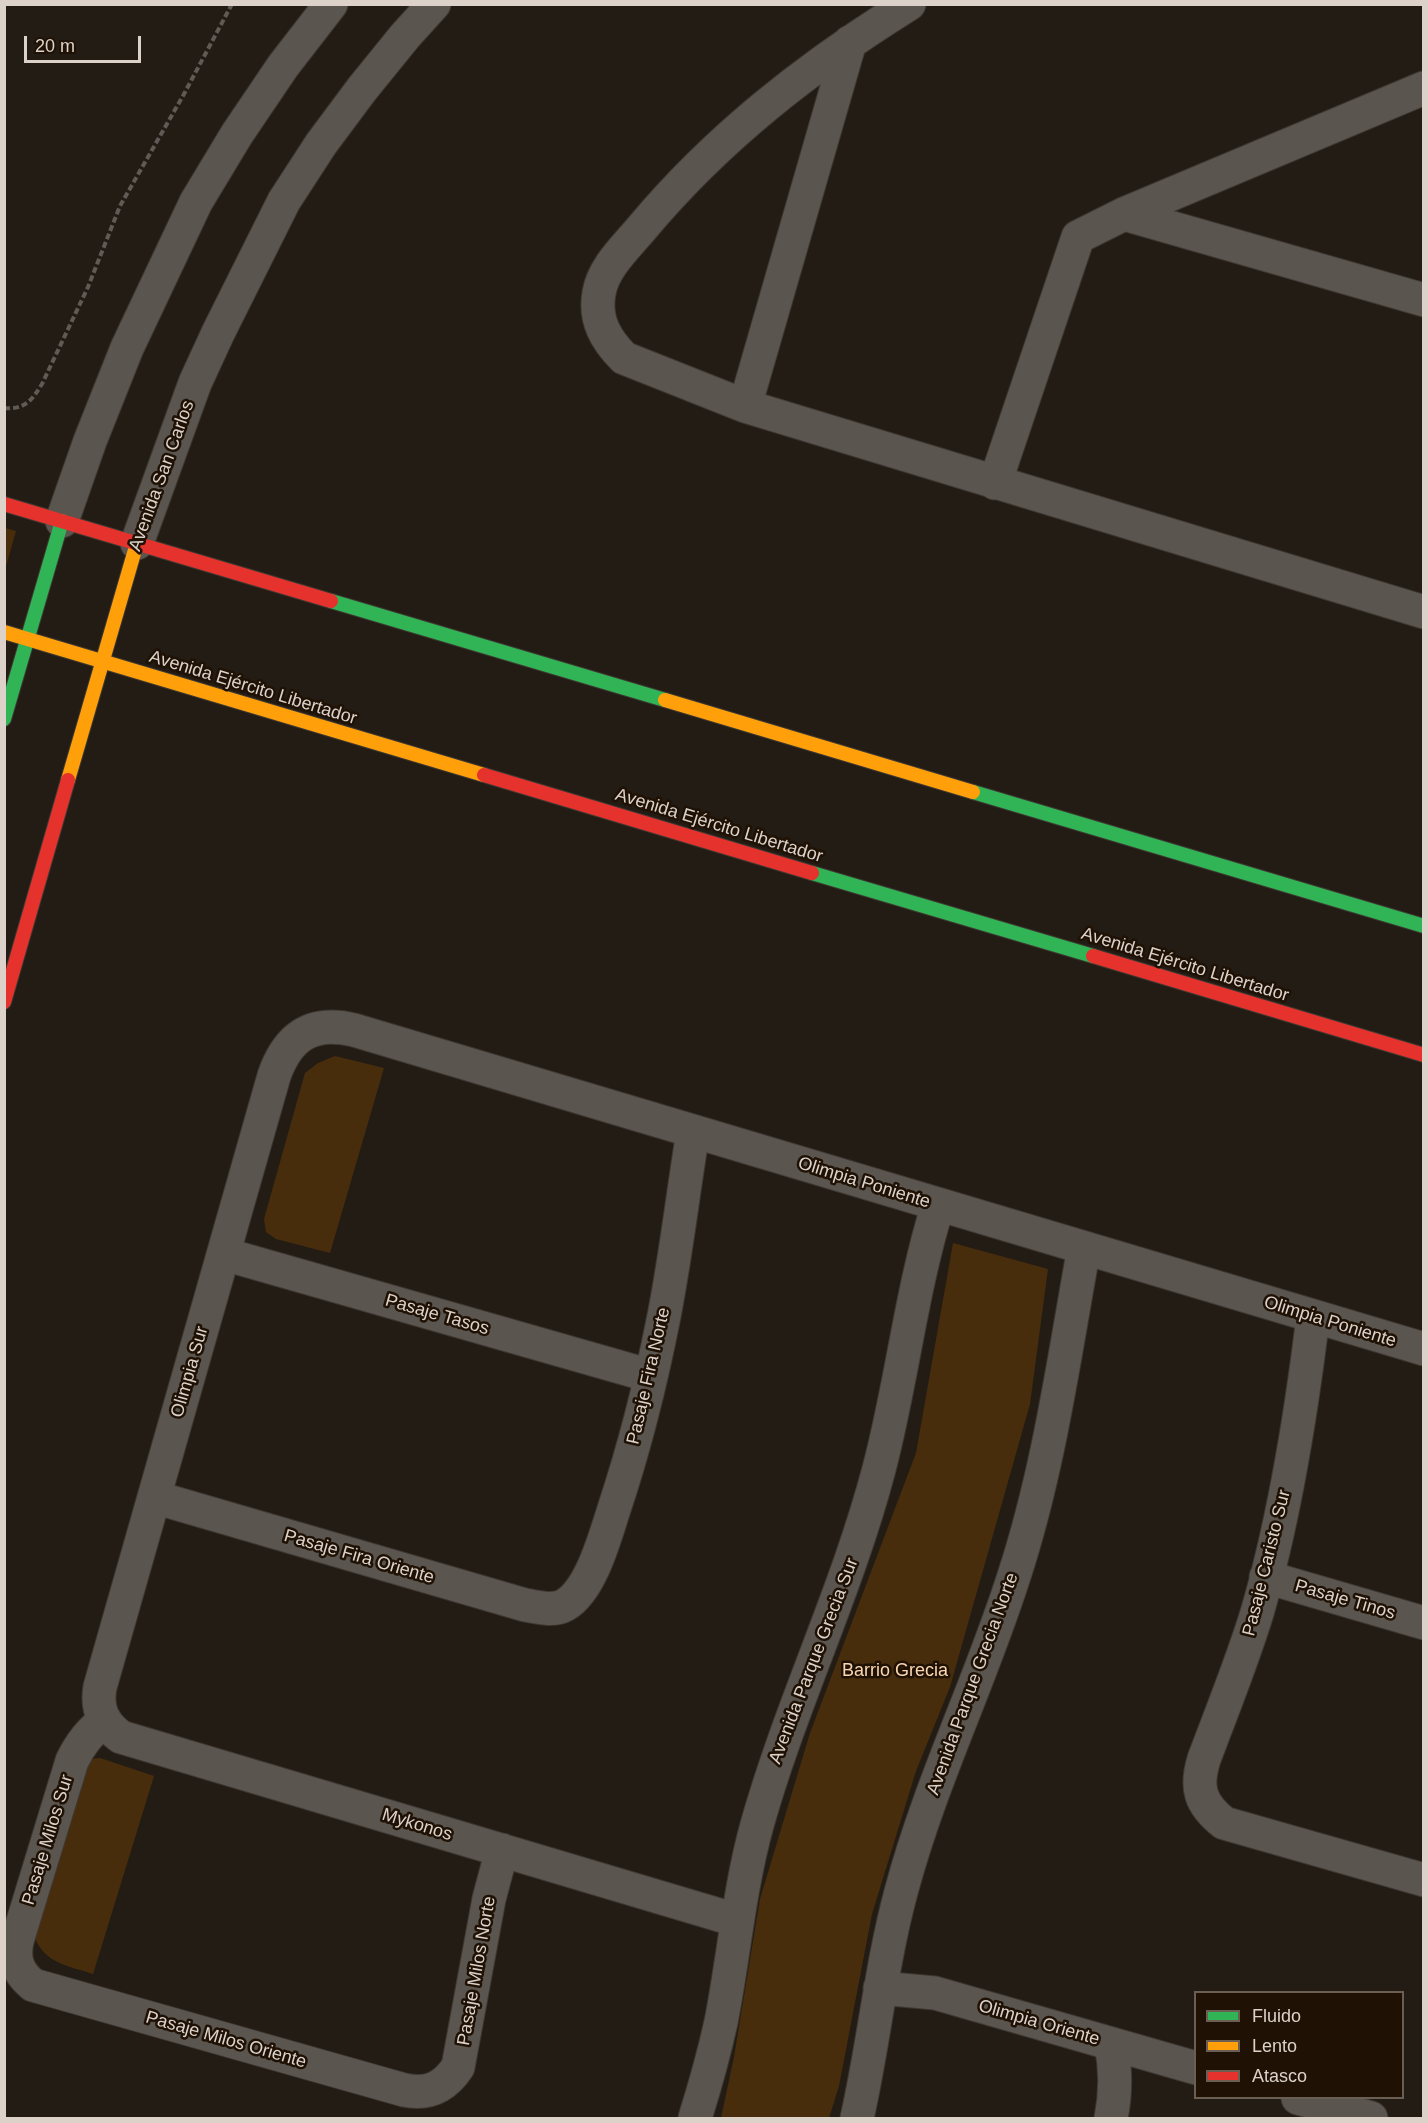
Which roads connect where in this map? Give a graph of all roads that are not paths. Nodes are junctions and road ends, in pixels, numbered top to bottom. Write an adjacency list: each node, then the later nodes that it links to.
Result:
1 (331, 4): 11 (street)
2 (434, 4): 12 (street, Avenida San Carlos)
3 (909, 4): 4 (street)
4 (850, 42): 8 (street); 8 (street)
5 (1424, 88): 6 (street)
6 (1124, 214): 7 (street); 9 (street)
7 (1424, 300)
8 (745, 405): 9 (street)
9 (995, 483): 13 (street)
10 (4, 504): 11 (main road)
11 (63, 521): 12 (main road); 15 (main road)
12 (137, 543): 16 (main road, Avenida San Carlos); 18 (main road)
13 (1424, 612)
14 (4, 632): 15 (main road, Avenida Ejército Libertador)
15 (27, 639): 16 (main road, Avenida Ejército Libertador); 17 (main road)
16 (102, 662): 19 (main road, Avenida San Carlos); 21 (main road, Avenida Ejército Libertador)
17 (4, 719)
18 (1424, 926)
19 (4, 1002)
20 (304, 1033): 22 (street, Olimpia Poniente); 25 (street, Olimpia Sur)
21 (1424, 1055)
22 (693, 1132): 23 (street, Olimpia Poniente); 28 (street, Pasaje Fira Norte)
23 (938, 1205): 24 (street, Olimpia Poniente); 36 (street, Avenida Parque Grecia Sur)
24 (1084, 1248): 26 (street, Olimpia Poniente); 38 (street, Avenida Parque Grecia Norte)
25 (224, 1254): 28 (street, Pasaje Tasos); 29 (street, Olimpia Sur)
26 (1313, 1317): 27 (street, Olimpia Poniente); 30 (street, Pasaje Caristo Sur)
27 (1424, 1349)
28 (651, 1376): 31 (street, Pasaje Fira Norte)
29 (154, 1497): 31 (street, Pasaje Fira Oriente); 33 (street, Olimpia Sur)
30 (1266, 1577): 32 (street, Pasaje Tinos); 35 (street, Pasaje Caristo Sur)
31 (564, 1606)
32 (1424, 1623)
33 (104, 1720): 34 (street, Mykonos); 37 (street, Pasaje Milos Sur)
34 (502, 1850): 36 (street, Mykonos); 41 (street, Pasaje Milos Norte)
35 (1424, 1880)
36 (736, 1920): 43 (street, Avenida Parque Grecia Sur)
37 (18, 1969): 41 (street, Pasaje Milos Oriente)
38 (880, 1988): 39 (street, Olimpia Oriente); 44 (street, Avenida Parque Grecia Norte)
39 (1111, 2044): 40 (street, Olimpia Oriente); 45 (street)
40 (1194, 2067)
41 (441, 2086)
42 (1305, 2099): 46 (street)
43 (696, 2118)
44 (858, 2118)
45 (1111, 2118)
46 (1371, 2118)

